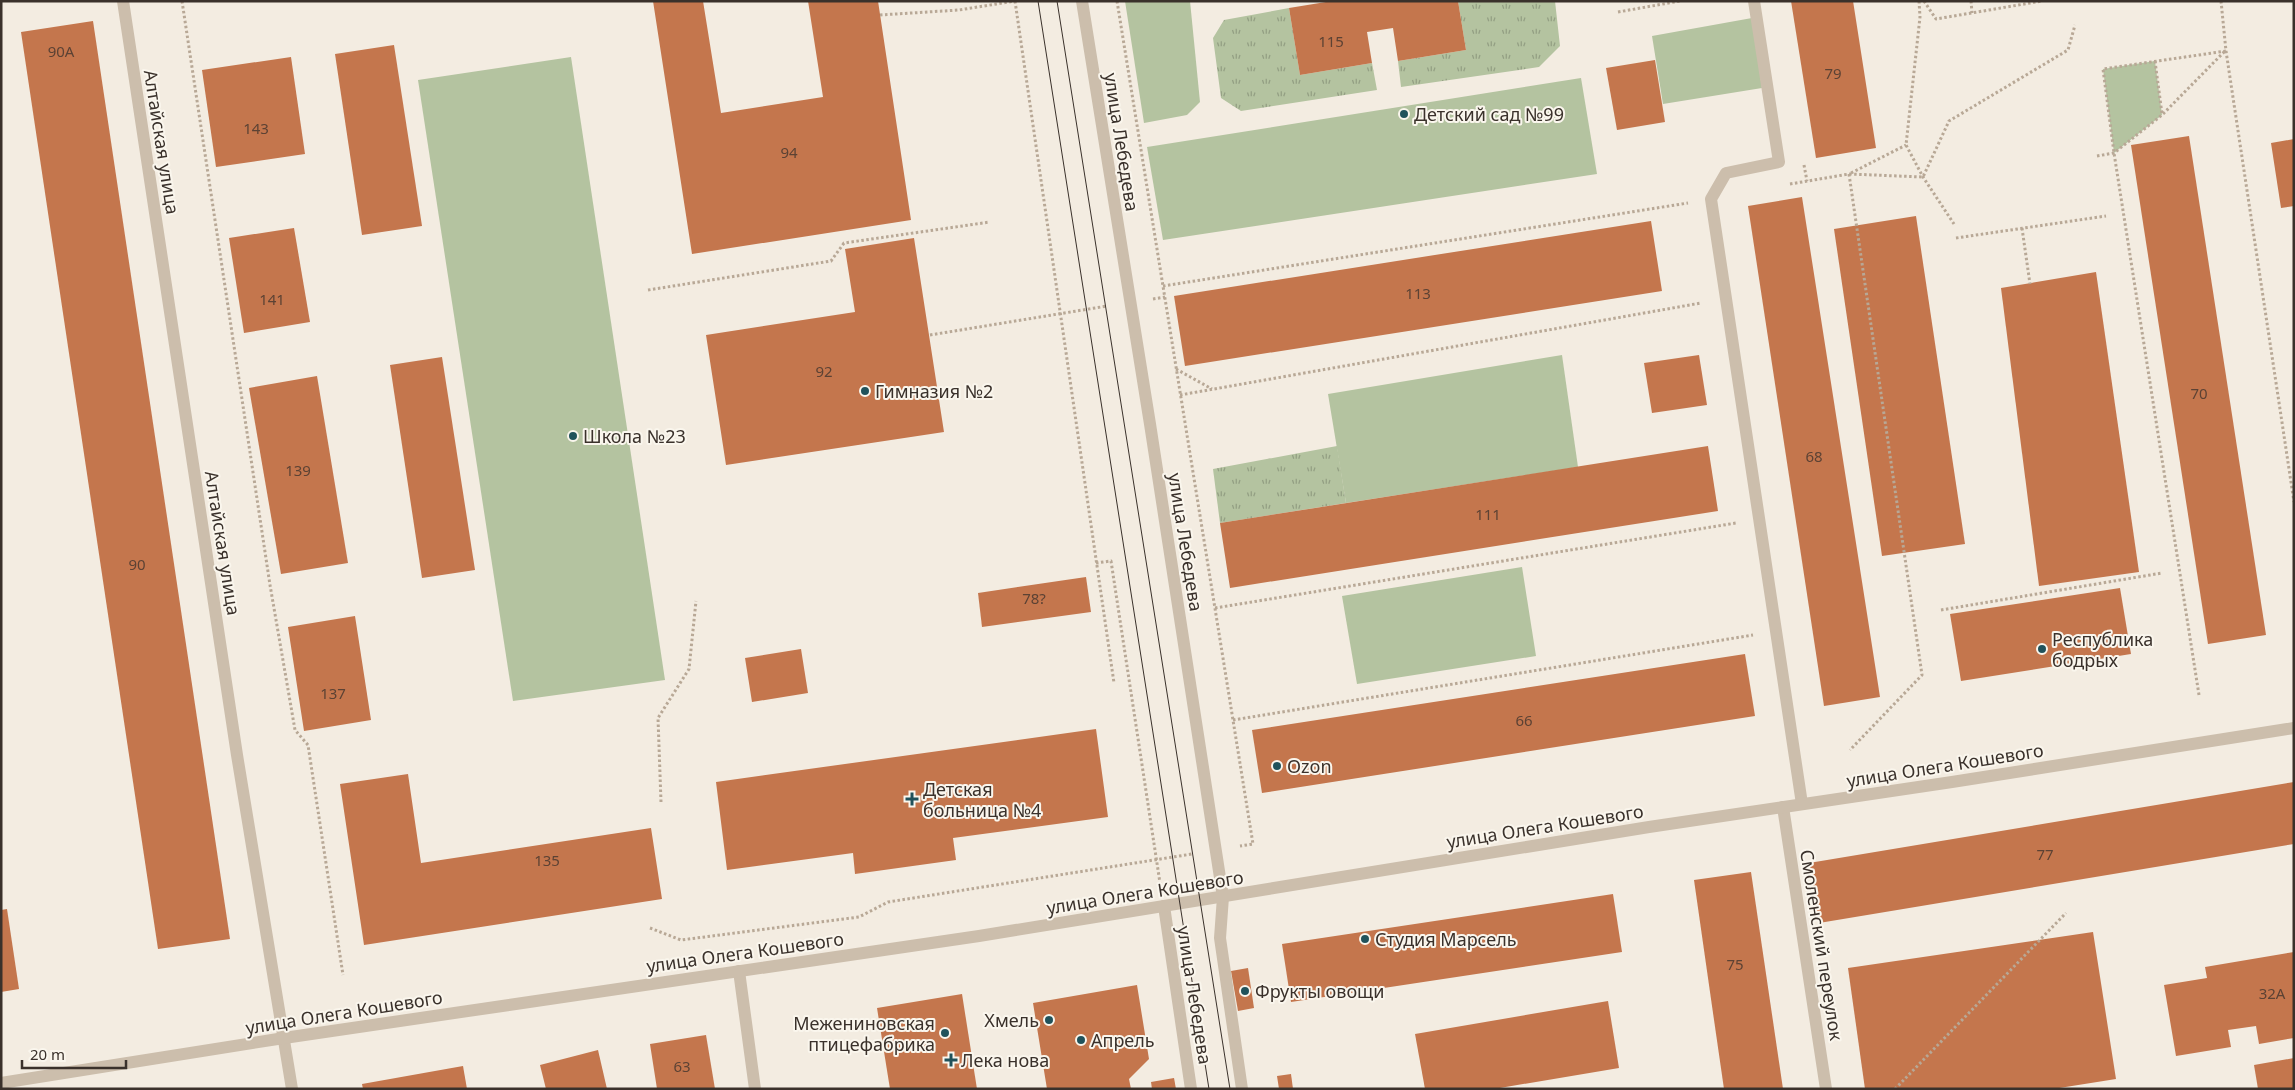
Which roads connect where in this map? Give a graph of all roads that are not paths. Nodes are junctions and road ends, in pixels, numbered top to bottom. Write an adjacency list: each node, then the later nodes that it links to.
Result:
1 (123, 1): 10 (street, Алтайская улица)
2 (1082, 1): 7 (street, улица Лебедева)
3 (1754, 1): 5 (street)
4 (2294, 728): 5 (street, улица Олега Кошевого)
5 (1802, 804): 6 (street, улица Олега Кошевого)
6 (1783, 807): 7 (street, улица Олега Кошевого); 16 (street, Смоленский переулок)
7 (1223, 897): 8 (street, улица Олега Кошевого); 15 (street, улица Лебедева)
8 (1164, 906): 9 (street, улица Олега Кошевого); 14 (street, улица Лебедева)
9 (739, 971): 10 (street, улица Олега Кошевого); 13 (street)
10 (284, 1038): 11 (street, улица Олега Кошевого); 12 (street, Алтайская улица)
11 (1, 1083)
12 (292, 1089)
13 (755, 1089)
14 (1192, 1089)
15 (1242, 1089)
16 (1826, 1089)

